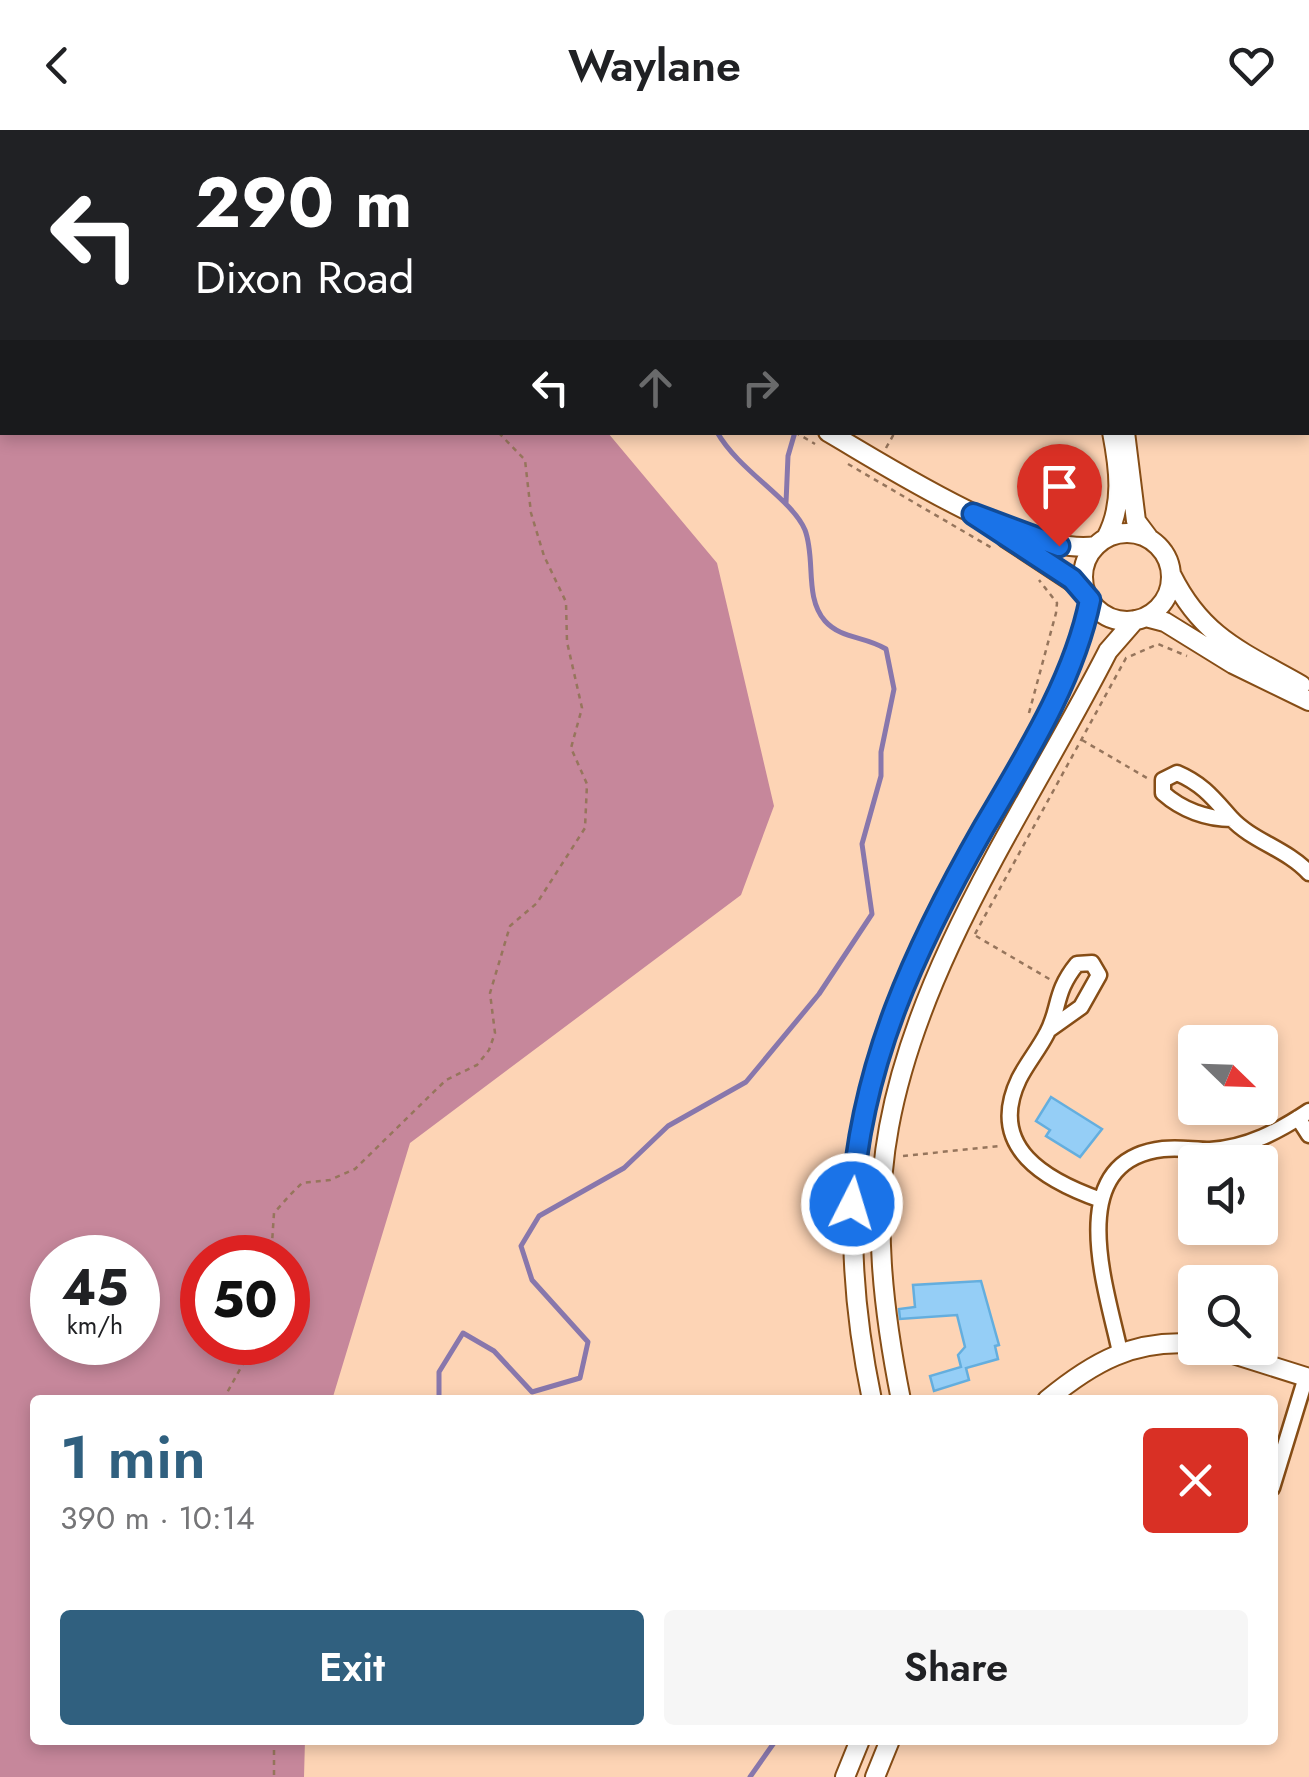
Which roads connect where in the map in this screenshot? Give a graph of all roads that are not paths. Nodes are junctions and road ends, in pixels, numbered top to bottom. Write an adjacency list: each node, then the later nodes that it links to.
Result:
1 (1112, 435): 6 (main road)
2 (1125, 435): 5 (main road)
3 (827, 438): 4 (main road)
4 (973, 514): 6 (main road); 8 (main road)
5 (1148, 538): 6 (main road); 7 (main road)
6 (1101, 542): 8 (main road)
7 (1172, 575): 9 (main road); 10 (main road)
8 (1088, 595): 9 (main road); 22 (main road)
9 (1141, 618): 11 (main road); 23 (main road)
10 (1309, 689)
11 (1309, 700)
12 (1232, 820): 12 (street); 13 (street)
13 (1309, 873)
14 (1050, 1029): 14 (street); 17 (street)
15 (1303, 1114): 16 (street); 17 (street)
16 (1309, 1135)
17 (1101, 1200): 19 (street)
18 (1178, 1343): 19 (main road)
19 (1120, 1352): 24 (main road)
20 (1267, 1365): 21 (main road)
21 (1308, 1378): 25 (street)
22 (871, 1395)
23 (901, 1395)
24 (1054, 1395)
25 (1278, 1470)
26 (858, 1745): 28 (main road)
27 (888, 1745): 29 (main road)
28 (844, 1777)
29 (875, 1777)

